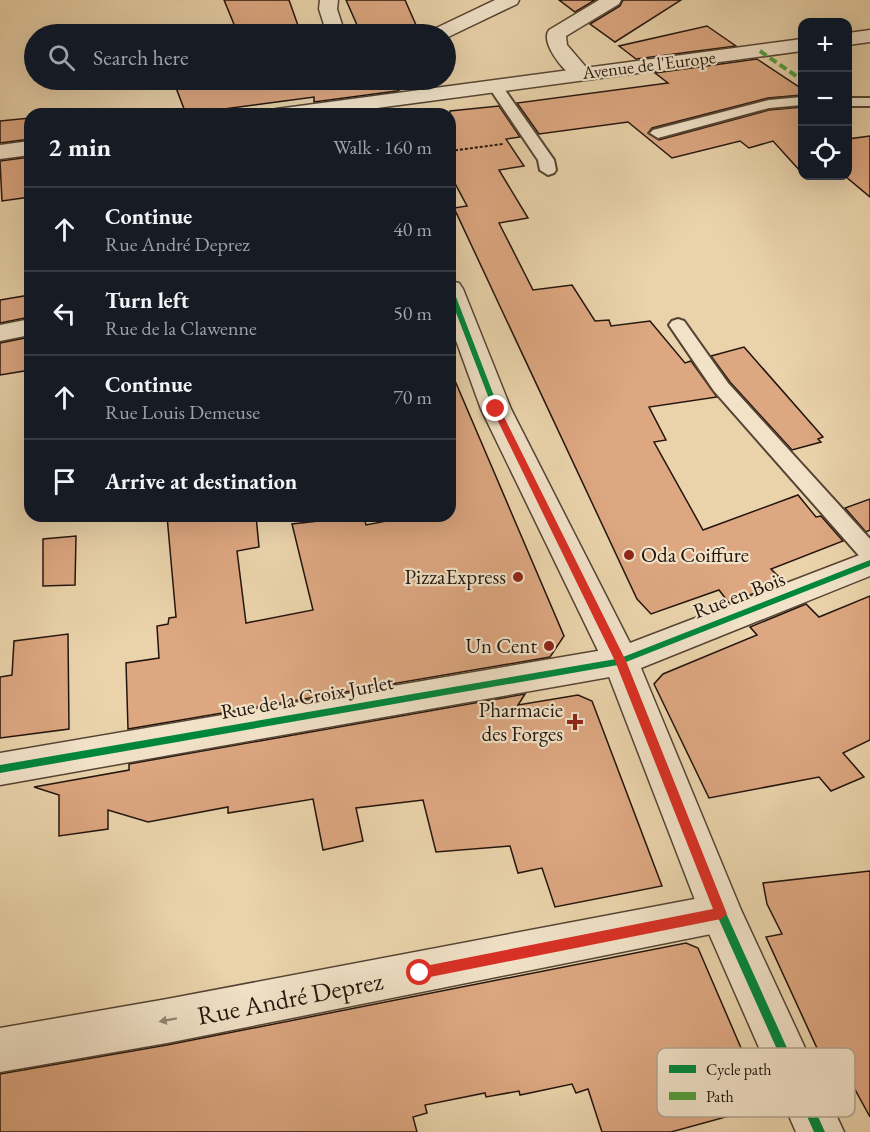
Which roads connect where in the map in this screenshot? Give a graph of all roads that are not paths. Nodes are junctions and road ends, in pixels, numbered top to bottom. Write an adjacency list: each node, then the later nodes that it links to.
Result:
1 (329, 0): 4 (street)
2 (510, 0): 5 (street)
3 (612, 0): 9 (street)
4 (333, 24)
5 (456, 26)
6 (870, 36): 7 (street)
7 (852, 38)
8 (798, 46): 9 (street, Avenue de l'Europe)
9 (581, 73): 10 (street, Avenue de l'Europe)
10 (495, 86): 16 (street, Avenue de l'Europe); 20 (lane)
11 (358, 90): 15 (street)
12 (798, 102): 17 (lane)
13 (852, 102): 14 (lane)
14 (870, 102)
15 (368, 108)
16 (374, 108)
17 (658, 133)
18 (24, 149): 19 (street)
19 (0, 152)
20 (548, 170)
21 (456, 305): 27 (street)
22 (678, 325): 25 (lane)
23 (24, 328): 24 (street)
24 (0, 333)
25 (870, 553)
26 (870, 563): 27 (street, Rue en Bois)
27 (621, 661): 28 (street, Rue de la Croix Jurlet); 29 (street)
28 (0, 769)
29 (721, 914): 30 (street); 31 (street, Rue André Deprez, one-way to 31)
30 (782, 1048)
31 (0, 1050)
32 (813, 1117): 33 (street)
33 (820, 1132)

